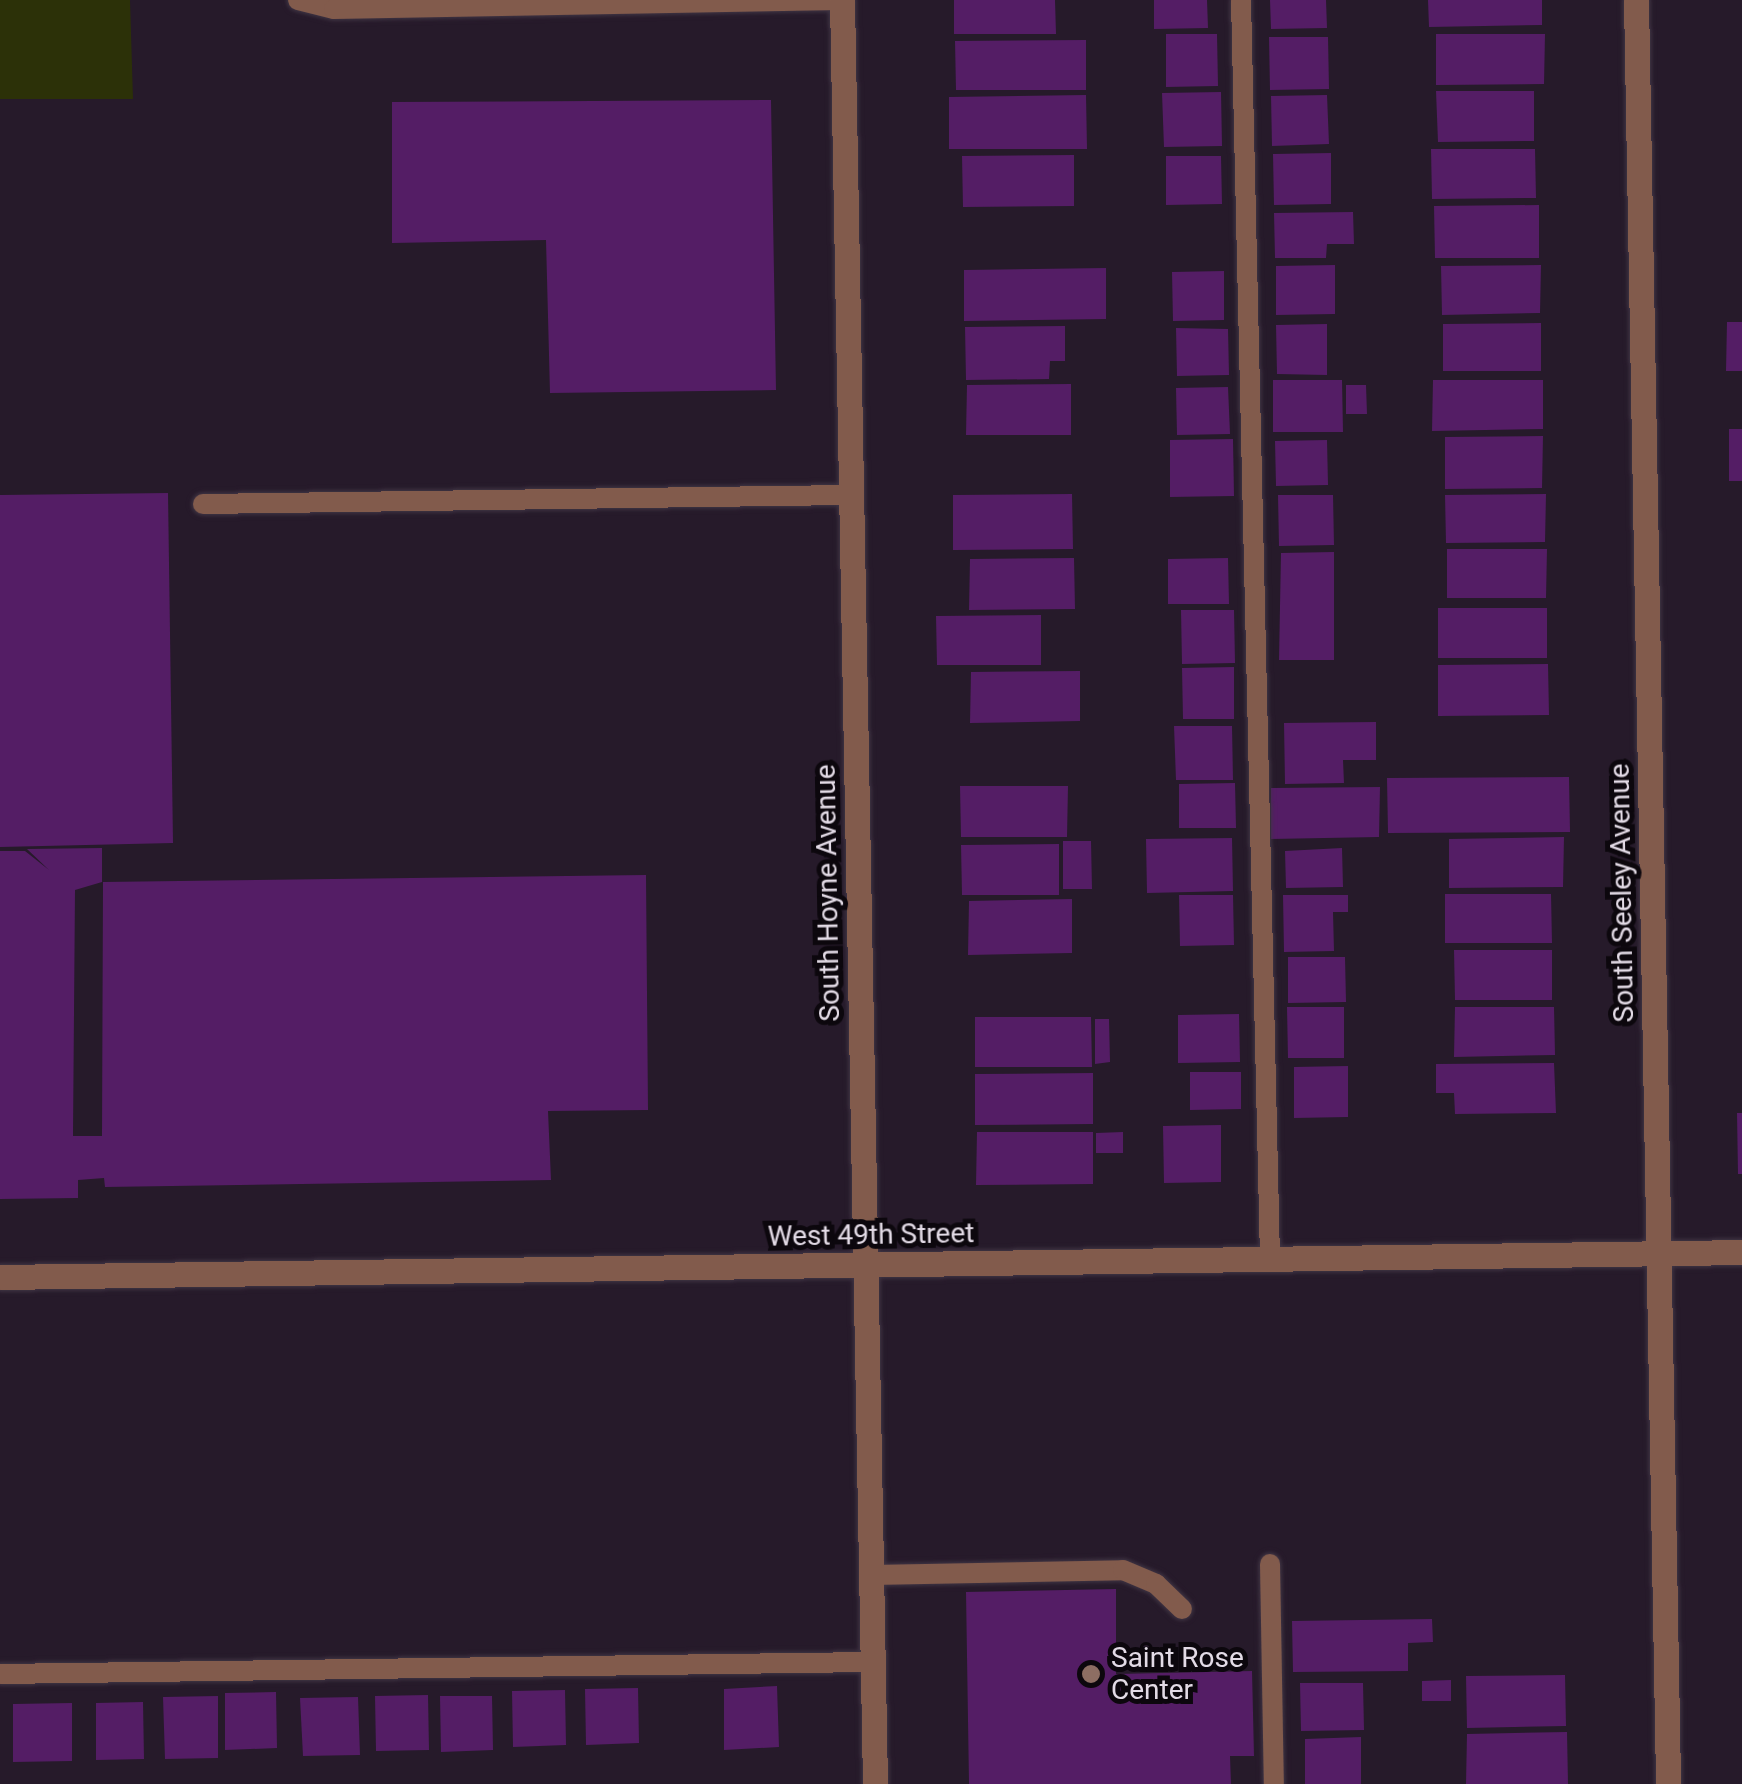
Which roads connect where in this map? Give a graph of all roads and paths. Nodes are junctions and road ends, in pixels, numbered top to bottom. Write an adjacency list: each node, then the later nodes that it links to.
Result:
1 (298, 0): 5 (lane)
2 (842, 0): 5 (lane); 6 (street, South Hoyne Avenue)
3 (1241, 0): 10 (lane)
4 (1636, 0): 9 (street, South Seeley Avenue)
5 (659, 4)
6 (851, 496): 7 (lane); 11 (street, South Hoyne Avenue)
7 (203, 504)
8 (1742, 1252): 9 (street, West 49th Street)
9 (1658, 1254): 10 (street, West 49th Street); 20 (street, South Seeley Avenue)
10 (1270, 1259): 11 (street, West 49th Street)
11 (866, 1265): 12 (street, West 49th Street); 14 (street, South Hoyne Avenue)
12 (0, 1277)
13 (1270, 1564): 19 (lane)
14 (872, 1575): 15 (lane); 16 (street, South Hoyne Avenue)
15 (1182, 1609)
16 (873, 1662): 17 (lane); 18 (street, South Hoyne Avenue)
17 (0, 1674)
18 (875, 1784)
19 (1274, 1784)
20 (1668, 1784)

